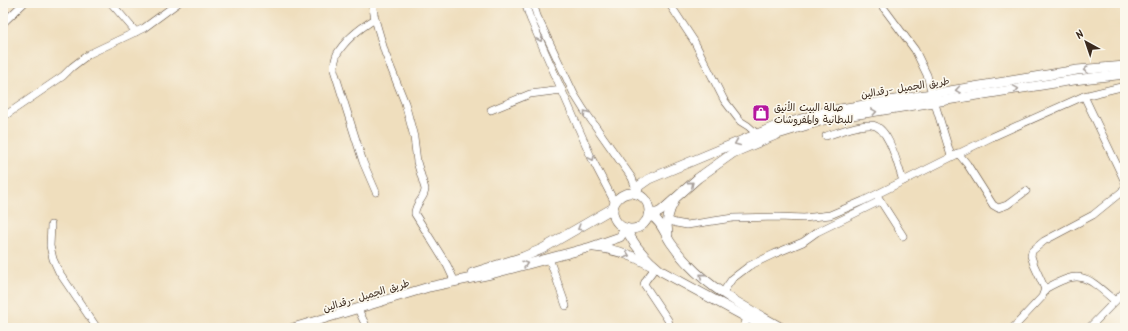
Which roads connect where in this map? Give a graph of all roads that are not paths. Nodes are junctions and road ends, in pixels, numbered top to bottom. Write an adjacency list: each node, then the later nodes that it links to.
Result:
1 (24, 3): 11 (street)
2 (111, 3): 12 (street)
3 (178, 3): 12 (street)
4 (372, 3): 10 (street)
5 (525, 3): 9 (street)
6 (533, 3): 9 (street)
7 (669, 3): 23 (street)
8 (880, 3): 20 (street)
9 (534, 17): 17 (street, one-way to 17); 31 (street, one-way to 9)
10 (375, 19): 30 (street); 44 (street)
11 (3, 23)
12 (136, 32): 22 (street)
13 (1125, 66): 20 (main road, طريق الجميل -رقدالين, one-way to 20)
14 (1125, 74): 20 (main road, طريق الجميل -رقدالين, one-way to 14)
15 (1125, 86): 16 (street)
16 (1116, 88): 18 (street); 19 (street)
17 (562, 90): 21 (street); 34 (street, one-way to 34)
18 (1125, 92)
19 (1084, 96): 25 (street); 27 (street)
20 (933, 98): 23 (main road, طريق الجميل -رقدالين); 25 (street); 32 (main road, طريق الجميل -رقدالين, one-way to 20)
21 (491, 110)
22 (3, 117)
23 (757, 134): 31 (main road, طريق الجميل -رقدالين, one-way to 31)
24 (826, 136): 26 (street)
25 (954, 154): 26 (street); 29 (street)
26 (903, 181): 33 (street)
27 (1125, 182)
28 (1125, 189): 45 (street)
29 (1026, 191)
30 (376, 192)
31 (635, 193): 34 (main road); 35 (main road)
32 (679, 195): 35 (main road, طريق الجميل -رقدالين); 36 (main road)
33 (878, 197): 36 (street); 39 (street); 47 (street)
34 (614, 205): 38 (main road); 44 (main road, one-way to 44)
35 (648, 214): 38 (main road); 40 (main road)
36 (667, 220): 40 (main road)
37 (51, 225): 54 (street)
38 (625, 228): 41 (main road); 43 (main road)
39 (903, 236)
40 (670, 241): 47 (main road, one-way to 40)
41 (591, 247): 42 (main road); 43 (main road, one-way to 43)
42 (549, 258): 44 (main road, one-way to 42); 49 (street)
43 (658, 270): 50 (main road); 56 (street)
44 (451, 281): 51 (main road, طريق الجميل -رقدالين)
45 (1045, 289): 48 (street); 60 (street)
46 (1125, 291): 48 (street)
47 (722, 292): 50 (main road)
48 (1115, 301): 61 (street)
49 (566, 306)
50 (739, 308): 52 (main road); 59 (main road)
51 (358, 309): 53 (main road, طريق الجميل -رقدالين); 55 (street)
52 (747, 317): 57 (street); 58 (main road)
53 (299, 327)
54 (96, 328)
55 (367, 328)
56 (670, 328)
57 (744, 328)
58 (766, 328)
59 (782, 328)
60 (1013, 328)
61 (1089, 328)

